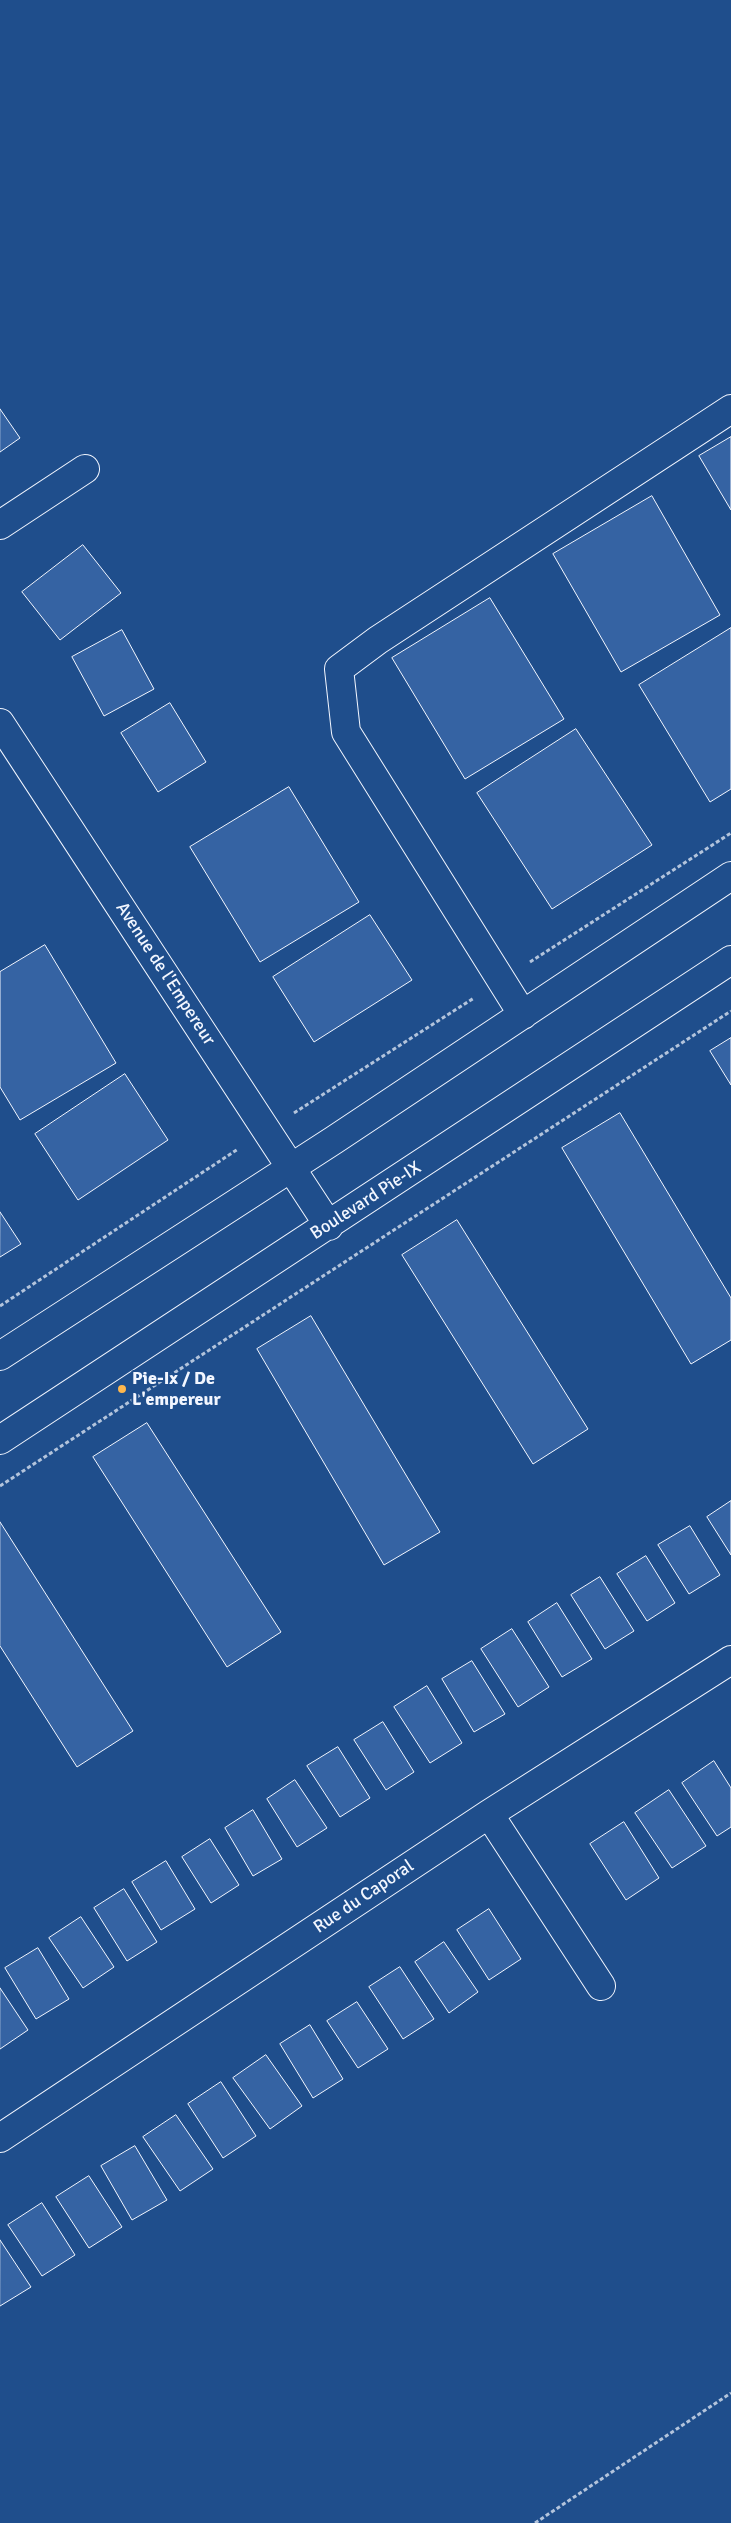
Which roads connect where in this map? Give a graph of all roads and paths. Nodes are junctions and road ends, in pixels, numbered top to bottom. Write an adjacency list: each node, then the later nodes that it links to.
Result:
1 (731, 409): 8 (street)
2 (85, 469): 3 (street)
3 (0, 525)
4 (0, 724): 11 (street, Avenue de l'Empereur)
5 (731, 833): 8 (path)
6 (731, 876): 10 (street)
7 (731, 960): 13 (street, Boulevard Pie-IX)
8 (502, 980): 10 (street); 11 (path)
9 (731, 1011): 17 (path)
10 (523, 1014): 12 (street)
11 (267, 1130): 12 (street, Avenue de l'Empereur); 14 (path)
12 (292, 1168): 13 (street, Avenue de l'Empereur); 15 (street)
13 (329, 1226): 16 (street, Boulevard Pie-IX)
14 (0, 1306)
15 (0, 1356)
16 (0, 1440)
17 (0, 1486)
18 (731, 1660): 19 (street, Rue du Caporal)
19 (489, 1814): 20 (street); 21 (street, Rue du Caporal)
20 (601, 1986)
21 (0, 2138)
22 (731, 2393): 23 (path)
23 (535, 2523)

